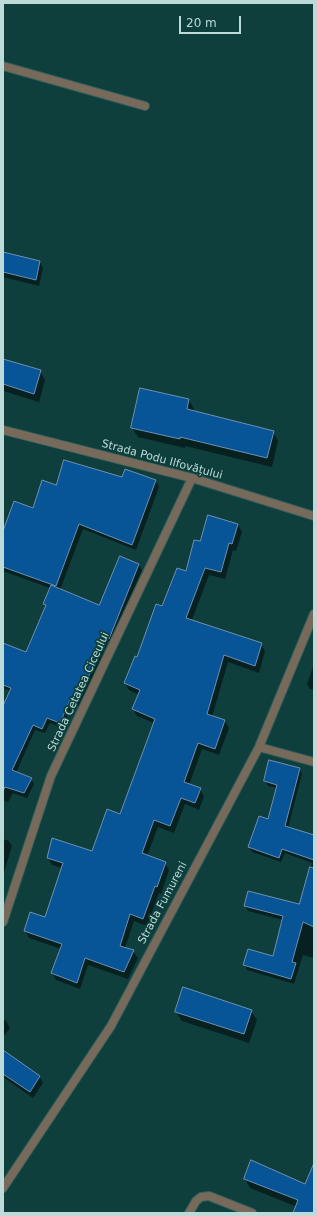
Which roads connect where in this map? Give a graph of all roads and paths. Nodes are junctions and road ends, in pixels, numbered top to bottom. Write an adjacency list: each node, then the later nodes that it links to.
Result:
1 (3, 66): 2 (street)
2 (145, 106)
3 (4, 432): 4 (street, Strada Podu Ilfovățului)
4 (192, 478): 5 (street, Strada Podu Ilfovățului); 9 (street, Strada Cetatea Ciceului)
5 (314, 516)
6 (314, 614): 7 (street, Strada Fumureni)
7 (258, 747): 8 (street); 10 (street, Strada Fumureni)
8 (314, 762)
9 (3, 922)
10 (3, 1188)
11 (189, 1213): 12 (street)
12 (252, 1213)

